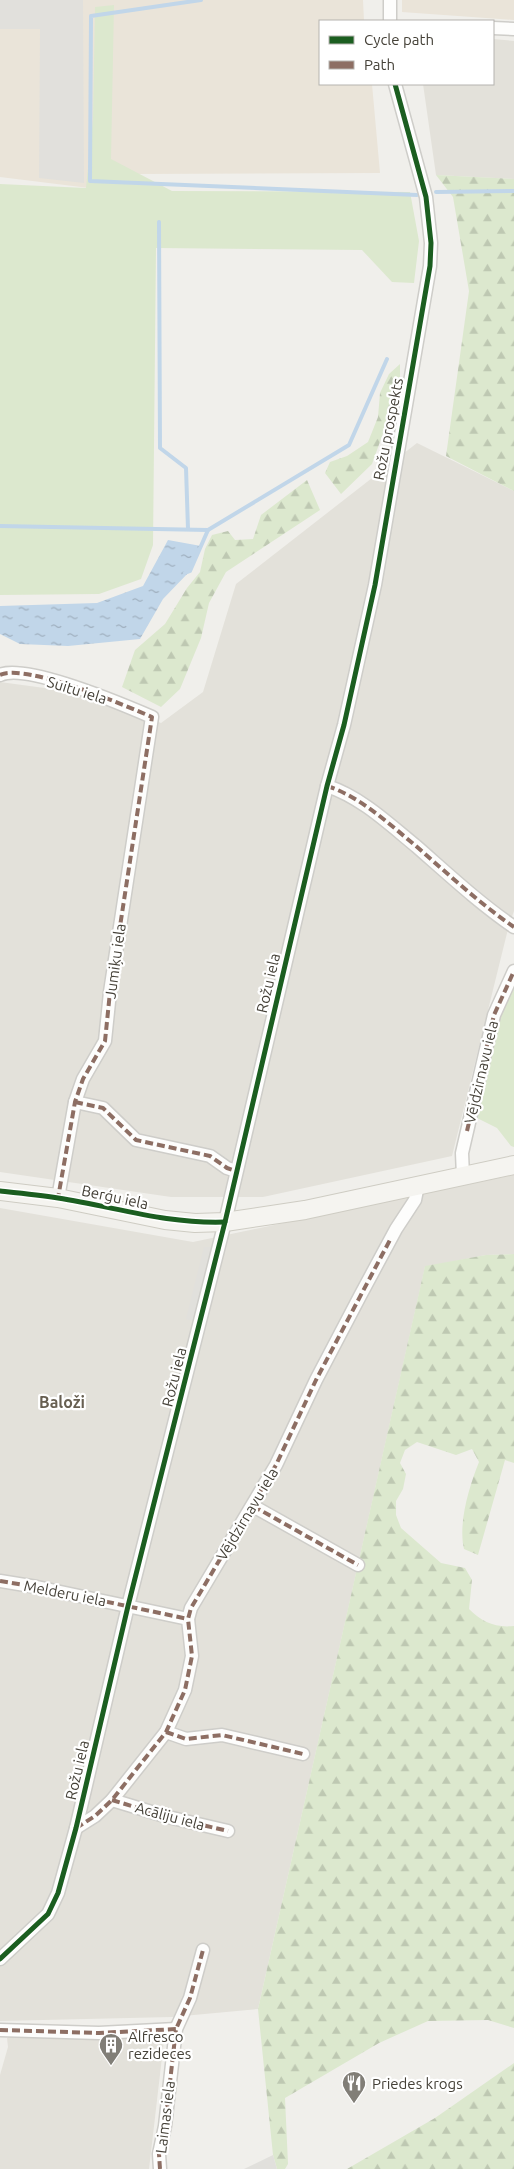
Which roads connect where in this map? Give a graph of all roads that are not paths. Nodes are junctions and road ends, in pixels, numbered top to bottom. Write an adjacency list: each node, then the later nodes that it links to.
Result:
1 (390, 0): 2 (street)
2 (390, 20)
3 (494, 28): 4 (street)
4 (514, 30)
5 (394, 85): 8 (street, Rožu prospekts)
6 (0, 675): 7 (street, Suitu iela)
7 (152, 717): 11 (street, Jumiķu iela)
8 (328, 782): 9 (street); 13 (street, Rožu iela)
9 (514, 927)
10 (514, 971): 14 (street, Vējdzirnavu iela)
11 (75, 1102): 13 (street); 17 (street, Jumiķu iela)
12 (514, 1165): 14 (main road, Berģu iela)
13 (236, 1171): 18 (street, Rožu iela)
14 (463, 1176): 15 (main road, Berģu iela)
15 (418, 1185): 18 (main road, Berģu iela); 19 (street, Vējdzirnavu iela)
16 (0, 1191): 17 (main road, Berģu iela)
17 (58, 1198): 18 (main road, Berģu iela)
18 (225, 1222): 22 (street, Rožu iela)
19 (253, 1506): 20 (street); 23 (street, Vējdzirnavu iela)
20 (358, 1565)
21 (0, 1581): 22 (street, Melderu iela)
22 (128, 1606): 23 (street, Melderu iela); 27 (street, Rožu iela)
23 (188, 1619): 24 (street)
24 (166, 1732): 25 (street); 26 (street)
25 (304, 1754)
26 (112, 1800): 27 (street); 28 (street, Acāliju iela)
27 (76, 1828): 30 (street, Rožu iela)
28 (228, 1831)
29 (203, 1950): 31 (street, Laimas iela)
30 (0, 1960)
31 (176, 2029): 32 (street); 33 (street, Laimas iela)
32 (0, 2030)
33 (160, 2169)

